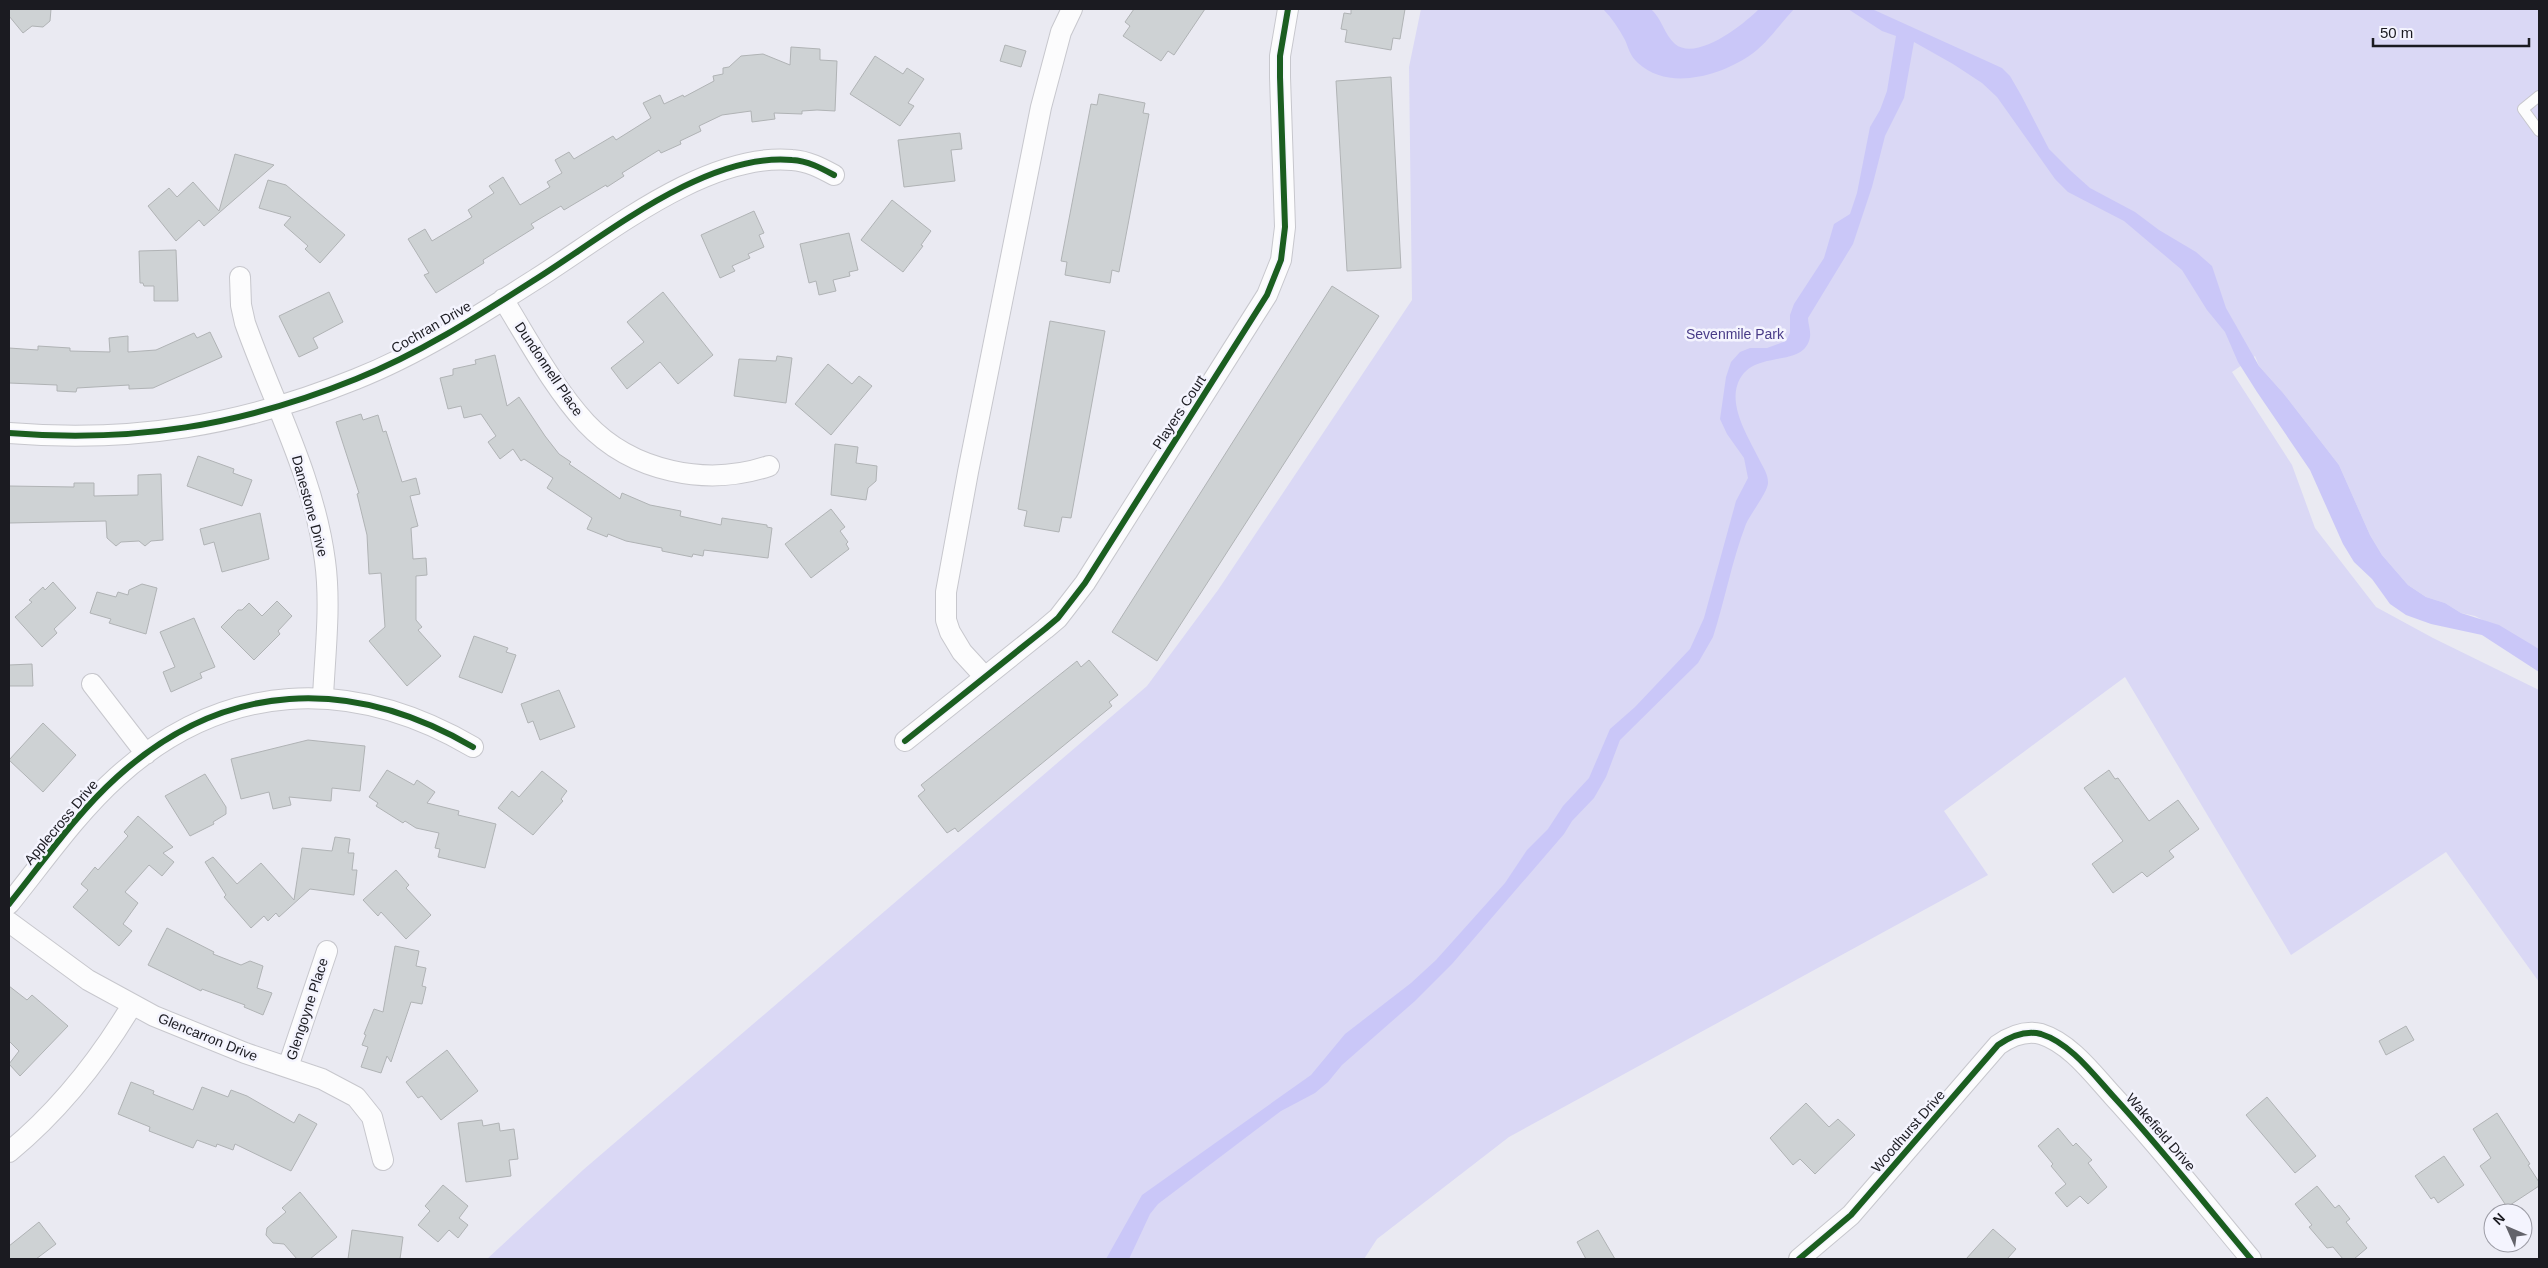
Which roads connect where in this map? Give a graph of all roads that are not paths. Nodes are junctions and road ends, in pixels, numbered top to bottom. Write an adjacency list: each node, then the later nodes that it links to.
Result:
1 (1072, 9): 11 (street)
2 (1288, 9): 11 (street, Players Court)
3 (2539, 96): 4 (lane)
4 (2539, 131)
5 (834, 175): 7 (street, Cochran Drive)
6 (240, 277): 8 (street, Danestone Drive)
7 (503, 300): 8 (street, Cochran Drive); 10 (street, Dundonnell Place)
8 (280, 408): 9 (street, Cochran Drive); 13 (street, Danestone Drive)
9 (9, 432)
10 (769, 466)
11 (984, 676): 14 (street, Players Court)
12 (92, 684): 16 (street)
13 (324, 698): 15 (street, Applecross Drive); 16 (street, Applecross Drive)
14 (905, 741)
15 (473, 747)
16 (146, 754): 17 (street, Applecross Drive)
17 (9, 904)
18 (9, 922): 20 (street, Glencarron Drive)
19 (327, 951): 22 (street, Glengoyne Place)
20 (132, 1005): 22 (street, Glencarron Drive); 23 (street)
21 (2040, 1034): 25 (street, Woodhurst Drive); 26 (street, Wakefield Drive)
22 (288, 1067): 24 (street, Glencarron Drive)
23 (9, 1152)
24 (383, 1160)
25 (1799, 1259)
26 (2250, 1259)

